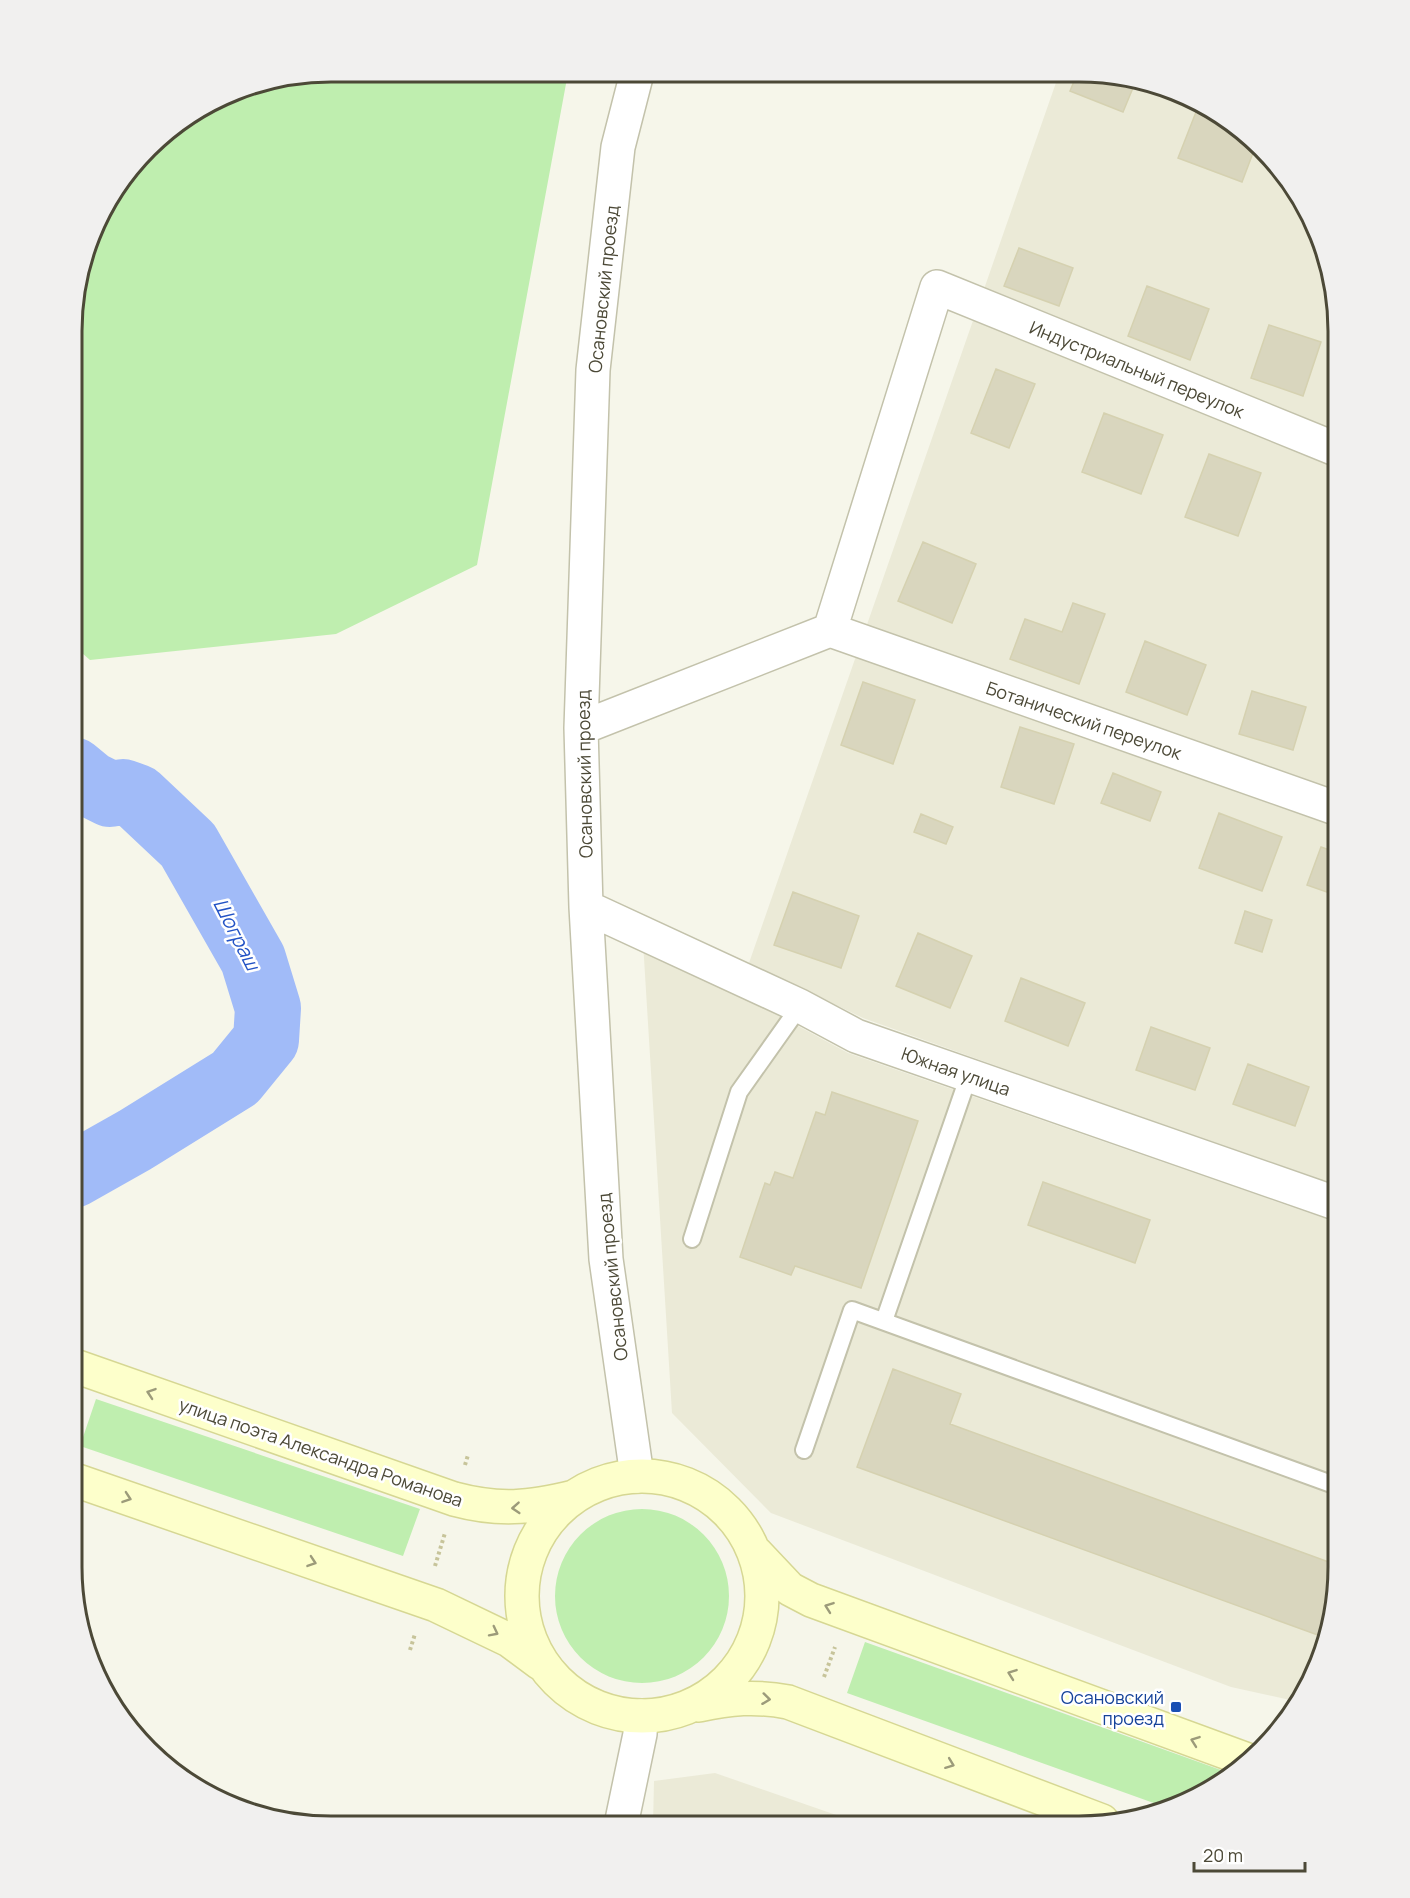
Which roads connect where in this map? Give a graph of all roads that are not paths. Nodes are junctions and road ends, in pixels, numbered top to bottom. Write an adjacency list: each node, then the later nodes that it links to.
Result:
1 (635, 82): 4 (street, Осановский проезд)
2 (1328, 446): 3 (street, Индустриальный переулок)
3 (830, 630): 4 (street); 5 (street, Ботанический переулок)
4 (581, 728): 6 (street, Осановский проезд)
5 (1328, 805)
6 (586, 907): 7 (street, Южная улица); 14 (street, Осановский проезд)
7 (800, 1006): 8 (street, Южная улица); 10 (lane)
8 (969, 1076): 9 (street, Южная улица); 11 (lane)
9 (1328, 1201)
10 (692, 1239)
11 (884, 1321): 13 (lane); 16 (lane)
12 (82, 1369): 17 (main road, улица поэта Александра Романова, one-way to 12)
13 (804, 1450)
14 (637, 1476): 17 (main road); 18 (main road)
15 (82, 1482): 19 (main road, one-way to 19)
16 (1328, 1483)
17 (573, 1497): 19 (main road)
18 (753, 1550): 20 (main road); 22 (main road, one-way to 18)
19 (546, 1669): 21 (main road)
20 (688, 1707): 21 (main road); 23 (main road, one-way to 23)
21 (641, 1716): 24 (street)
22 (1239, 1757)
23 (1087, 1815)
24 (623, 1816)

